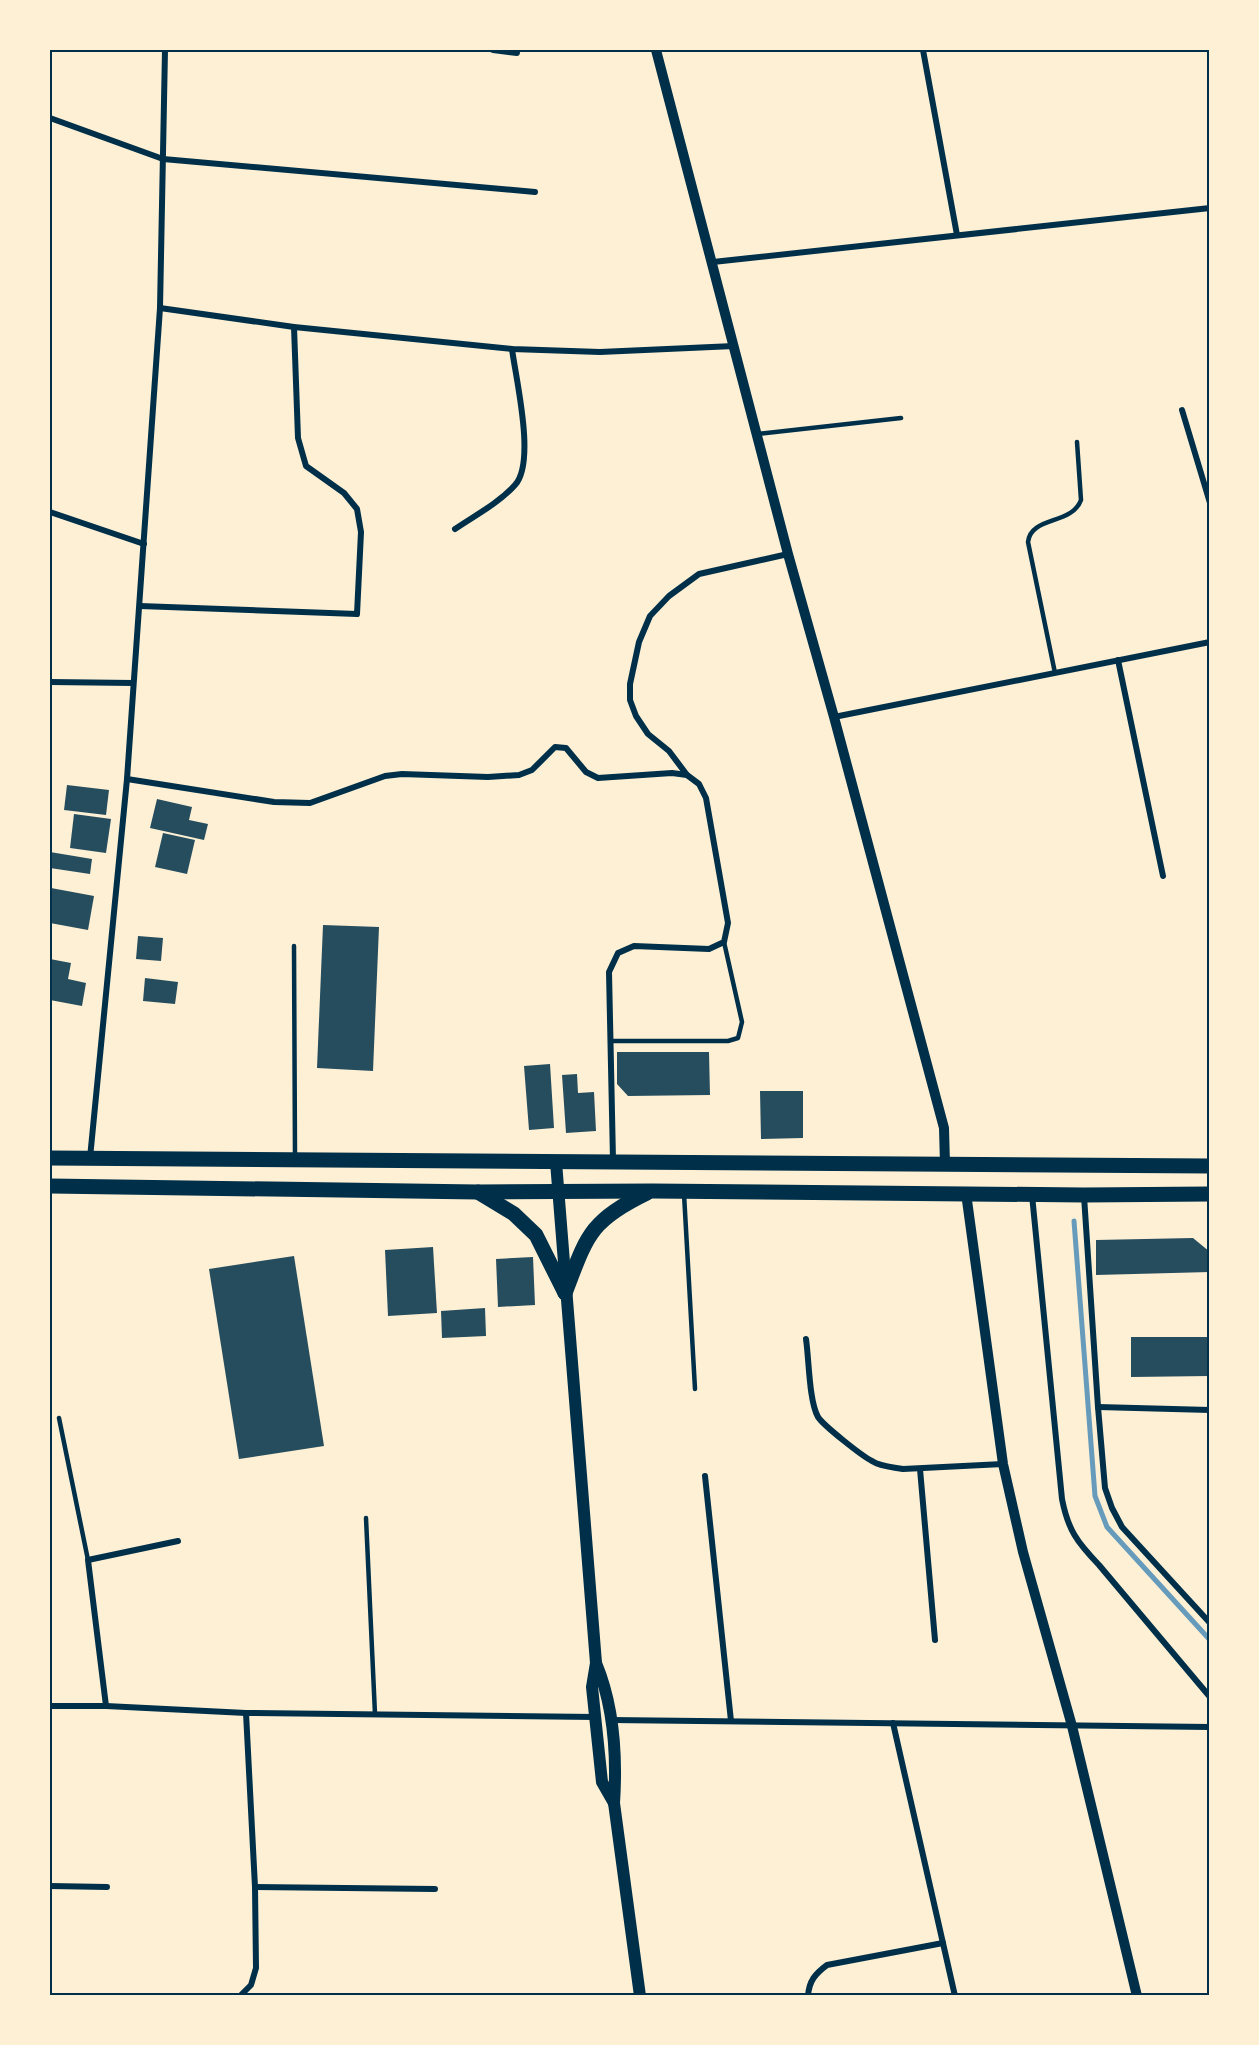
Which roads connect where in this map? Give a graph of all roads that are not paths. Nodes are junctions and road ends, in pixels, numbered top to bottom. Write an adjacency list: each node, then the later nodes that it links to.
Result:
1 (165, 50): 7 (street)
2 (493, 50): 5 (street)
3 (656, 50): 11 (street)
4 (923, 50): 10 (street)
5 (517, 53)
6 (50, 118): 7 (street)
7 (163, 159): 8 (street); 12 (street)
8 (535, 192)
9 (1209, 208): 10 (street)
10 (957, 235): 11 (street)
11 (713, 262): 14 (street)
12 (160, 308): 13 (street); 23 (street)
13 (294, 327): 15 (street); 25 (street)
14 (734, 346): 15 (street); 18 (street)
15 (512, 349): 22 (street)
16 (1182, 410): 20 (street)
17 (901, 418): 18 (lane)
18 (757, 434): 24 (street)
19 (1077, 441): 28 (lane)
20 (1209, 503)
21 (50, 513): 23 (street)
22 (454, 529)
23 (144, 544): 25 (street)
24 (788, 554): 31 (street); 32 (street)
25 (140, 606): 30 (street)
26 (1209, 642): 27 (street)
27 (1118, 660): 28 (street); 34 (street)
28 (1055, 673): 31 (street)
29 (50, 682): 30 (street)
30 (133, 683): 33 (street)
31 (834, 717): 43 (street)
32 (687, 775): 33 (street); 35 (street)
33 (127, 779): 39 (street)
34 (1163, 876)
35 (724, 942): 37 (street); 37 (lane)
36 (294, 946): 40 (lane)
37 (611, 1041): 41 (street)
38 (50, 1158): 39 (highway)
39 (90, 1158): 40 (highway)
40 (295, 1160): 42 (highway)
41 (613, 1161): 42 (highway); 43 (highway)
42 (556, 1162): 49 (main road)
43 (945, 1164): 44 (highway)
44 (1209, 1166)
45 (50, 1186): 48 (highway)
46 (652, 1191): 47 (highway); 49 (highway); 54 (highway)
47 (684, 1191): 50 (highway); 56 (lane)
48 (478, 1192): 49 (highway); 54 (highway)
49 (558, 1192): 54 (main road)
50 (966, 1193): 51 (highway); 60 (street)
51 (1032, 1194): 53 (highway); 69 (street)
52 (1209, 1194): 53 (highway)
53 (1084, 1195): 57 (street)
54 (566, 1293): 68 (main road)
55 (806, 1339): 61 (street)
56 (695, 1389)
57 (1098, 1407): 58 (street); 66 (street)
58 (1209, 1410)
59 (59, 1418): 65 (lane)
60 (1003, 1464): 61 (street); 78 (street)
61 (920, 1469): 67 (street)
62 (705, 1476): 76 (street)
63 (366, 1518): 73 (lane)
64 (178, 1541): 65 (street)
65 (88, 1560): 71 (street)
66 (1209, 1623)
67 (936, 1640)
68 (596, 1663): 74 (main road); 75 (main road)
69 (1209, 1697)
70 (50, 1706): 71 (street)
71 (106, 1706): 72 (street)
72 (246, 1713): 73 (street); 83 (street)
73 (375, 1714): 74 (street)
74 (596, 1717): 80 (main road)
75 (611, 1720): 76 (street); 80 (main road)
76 (731, 1721): 77 (street)
77 (893, 1723): 78 (street); 85 (street)
78 (1072, 1726): 79 (street); 90 (street)
79 (1209, 1727)
80 (614, 1803): 87 (main road)
81 (50, 1886): 82 (street)
82 (106, 1887)
83 (255, 1887): 84 (street); 86 (street)
84 (435, 1889)
85 (943, 1942): 88 (street); 89 (street)
86 (240, 1995)
87 (640, 1995)
88 (808, 1995)
89 (955, 1995)
90 (1137, 1995)

